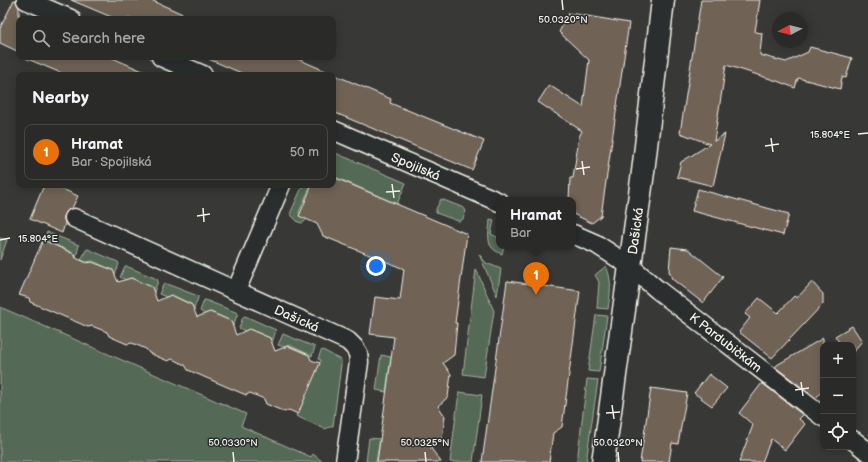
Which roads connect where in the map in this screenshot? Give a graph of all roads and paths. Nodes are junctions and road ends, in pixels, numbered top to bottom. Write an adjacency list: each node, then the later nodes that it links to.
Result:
1 (26, 0): 3 (street)
2 (663, 0): 11 (main road, Dašická)
3 (64, 16)
4 (167, 60): 5 (street)
5 (196, 72)
6 (336, 131): 8 (street, Spojilská)
7 (280, 188): 12 (street)
8 (496, 201)
9 (74, 218): 12 (street, Dašická)
10 (576, 235): 11 (street)
11 (630, 266): 13 (street, K Pardubičkám); 17 (main road, Dašická)
12 (236, 291): 16 (street, Dašická)
13 (820, 415)
14 (856, 442): 15 (street)
15 (868, 452)
16 (345, 462)
17 (603, 462)

